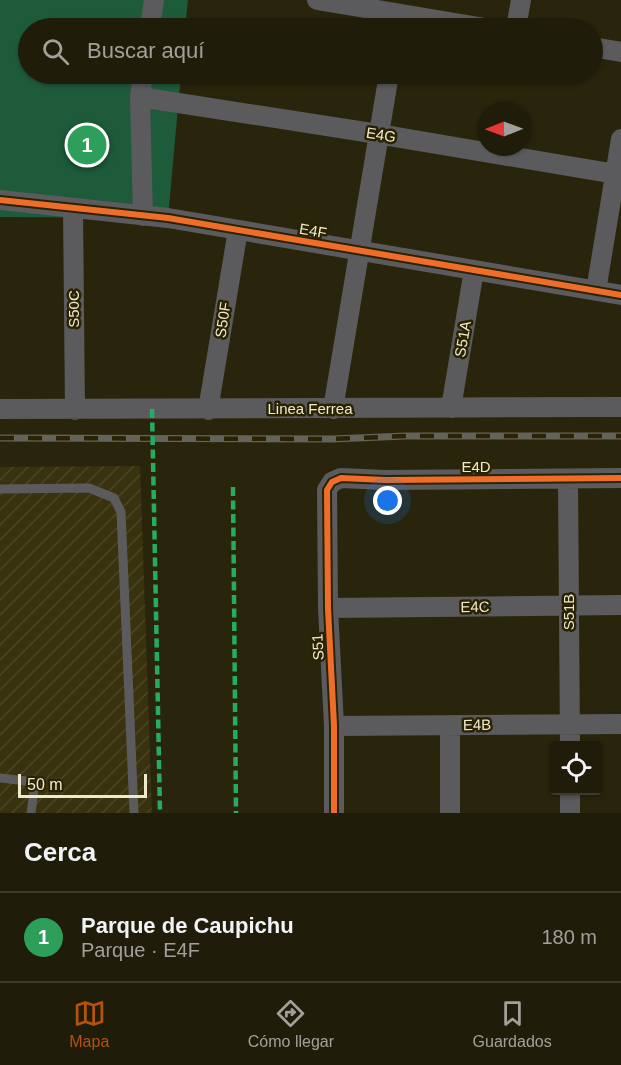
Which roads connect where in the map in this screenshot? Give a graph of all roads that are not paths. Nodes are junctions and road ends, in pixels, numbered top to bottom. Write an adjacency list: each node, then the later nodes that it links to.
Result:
1 (154, 0): 5 (street)
2 (317, 0): 4 (street)
3 (521, 0): 7 (street)
4 (398, 14): 6 (street)
5 (151, 18)
6 (423, 18)
7 (518, 18)
8 (603, 49): 9 (street)
9 (621, 52)
10 (142, 84): 12 (street)
11 (386, 84): 13 (street)
12 (140, 97): 13 (street, E4G); 18 (street)
13 (378, 134): 15 (street, E4G); 20 (street)
14 (621, 139): 15 (street)
15 (618, 175): 22 (street)
16 (0, 200): 17 (street, E4F)
17 (73, 208): 18 (street, E4F); 28 (street, S50C)
18 (143, 216): 19 (street, E4F)
19 (238, 230): 20 (street, E4F); 29 (street, S50F)
20 (359, 250): 21 (street, E4F); 27 (street)
21 (474, 270): 22 (street, E4F); 25 (street, S51A)
22 (596, 291): 23 (street, E4F)
23 (621, 295)
24 (621, 407): 25 (street, Linea Ferrea)
25 (451, 408): 27 (street, Linea Ferrea)
26 (0, 409): 28 (street, Linea Ferrea)
27 (333, 409): 29 (street, Linea Ferrea)
28 (75, 410): 29 (street, Linea Ferrea)
29 (208, 410)
30 (621, 478): 31 (street, E4D)
31 (568, 479): 32 (street, E4D); 34 (street, S51B)
32 (332, 482): 36 (street, S51)
33 (0, 489): 45 (lane)
34 (568, 605): 35 (street, E4C); 36 (street, E4C); 37 (street, S51B)
35 (621, 605)
36 (328, 608): 39 (street, S51)
37 (569, 724): 38 (street, E4B); 40 (street, E4B); 41 (street, S51B)
38 (621, 724)
39 (333, 726): 40 (street, E4B); 46 (street, S51)
40 (450, 726): 47 (street)
41 (570, 741)
42 (0, 778): 44 (lane)
43 (570, 795): 48 (street)
44 (31, 813)
45 (134, 813)
46 (334, 813)
47 (450, 813)
48 (570, 813)

